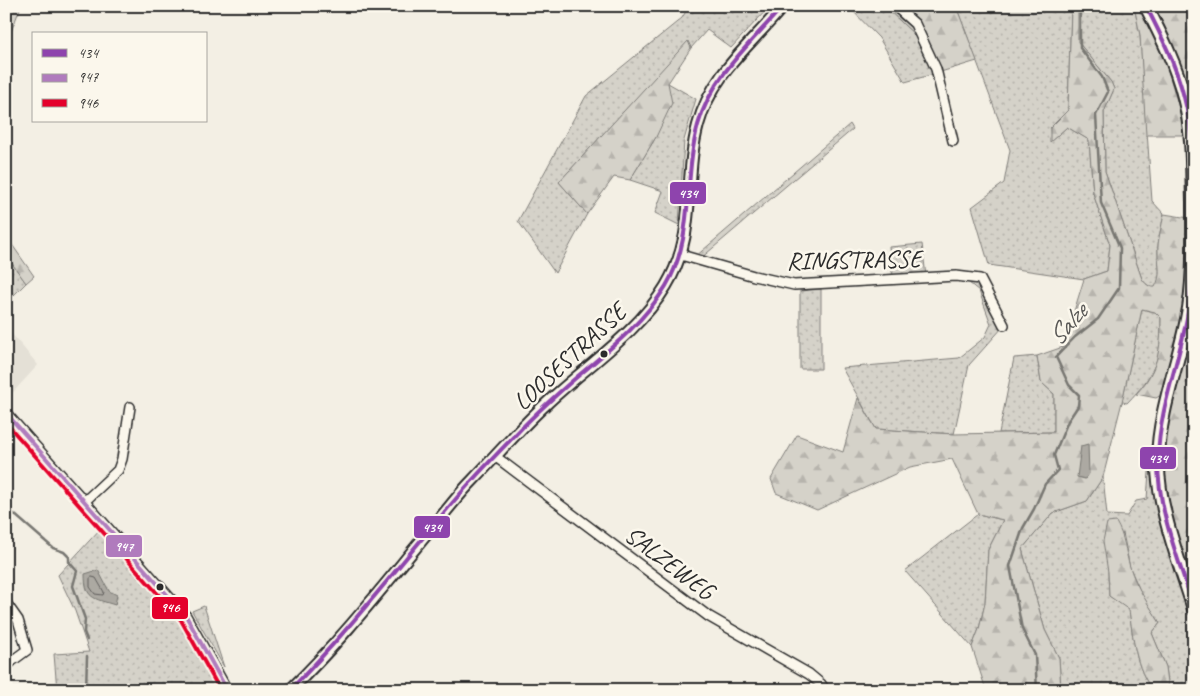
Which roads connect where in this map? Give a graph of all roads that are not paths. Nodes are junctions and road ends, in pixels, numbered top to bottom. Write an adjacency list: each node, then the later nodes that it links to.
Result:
1 (783, 6): 5 (street, LOOSESTRASSE)
2 (895, 6): 4 (street)
3 (1146, 6): 12 (main road)
4 (953, 141)
5 (681, 255): 6 (street, RINGSTRASSE); 9 (street, LOOSESTRASSE)
6 (1004, 325)
7 (130, 407): 10 (street)
8 (6, 413): 10 (street)
9 (496, 457): 15 (street, LOOSESTRASSE); 16 (street, SALZEWEG)
10 (84, 502): 14 (street)
11 (6, 604): 13 (street)
12 (1194, 609)
13 (6, 667)
14 (227, 690)
15 (290, 690)
16 (825, 690)

